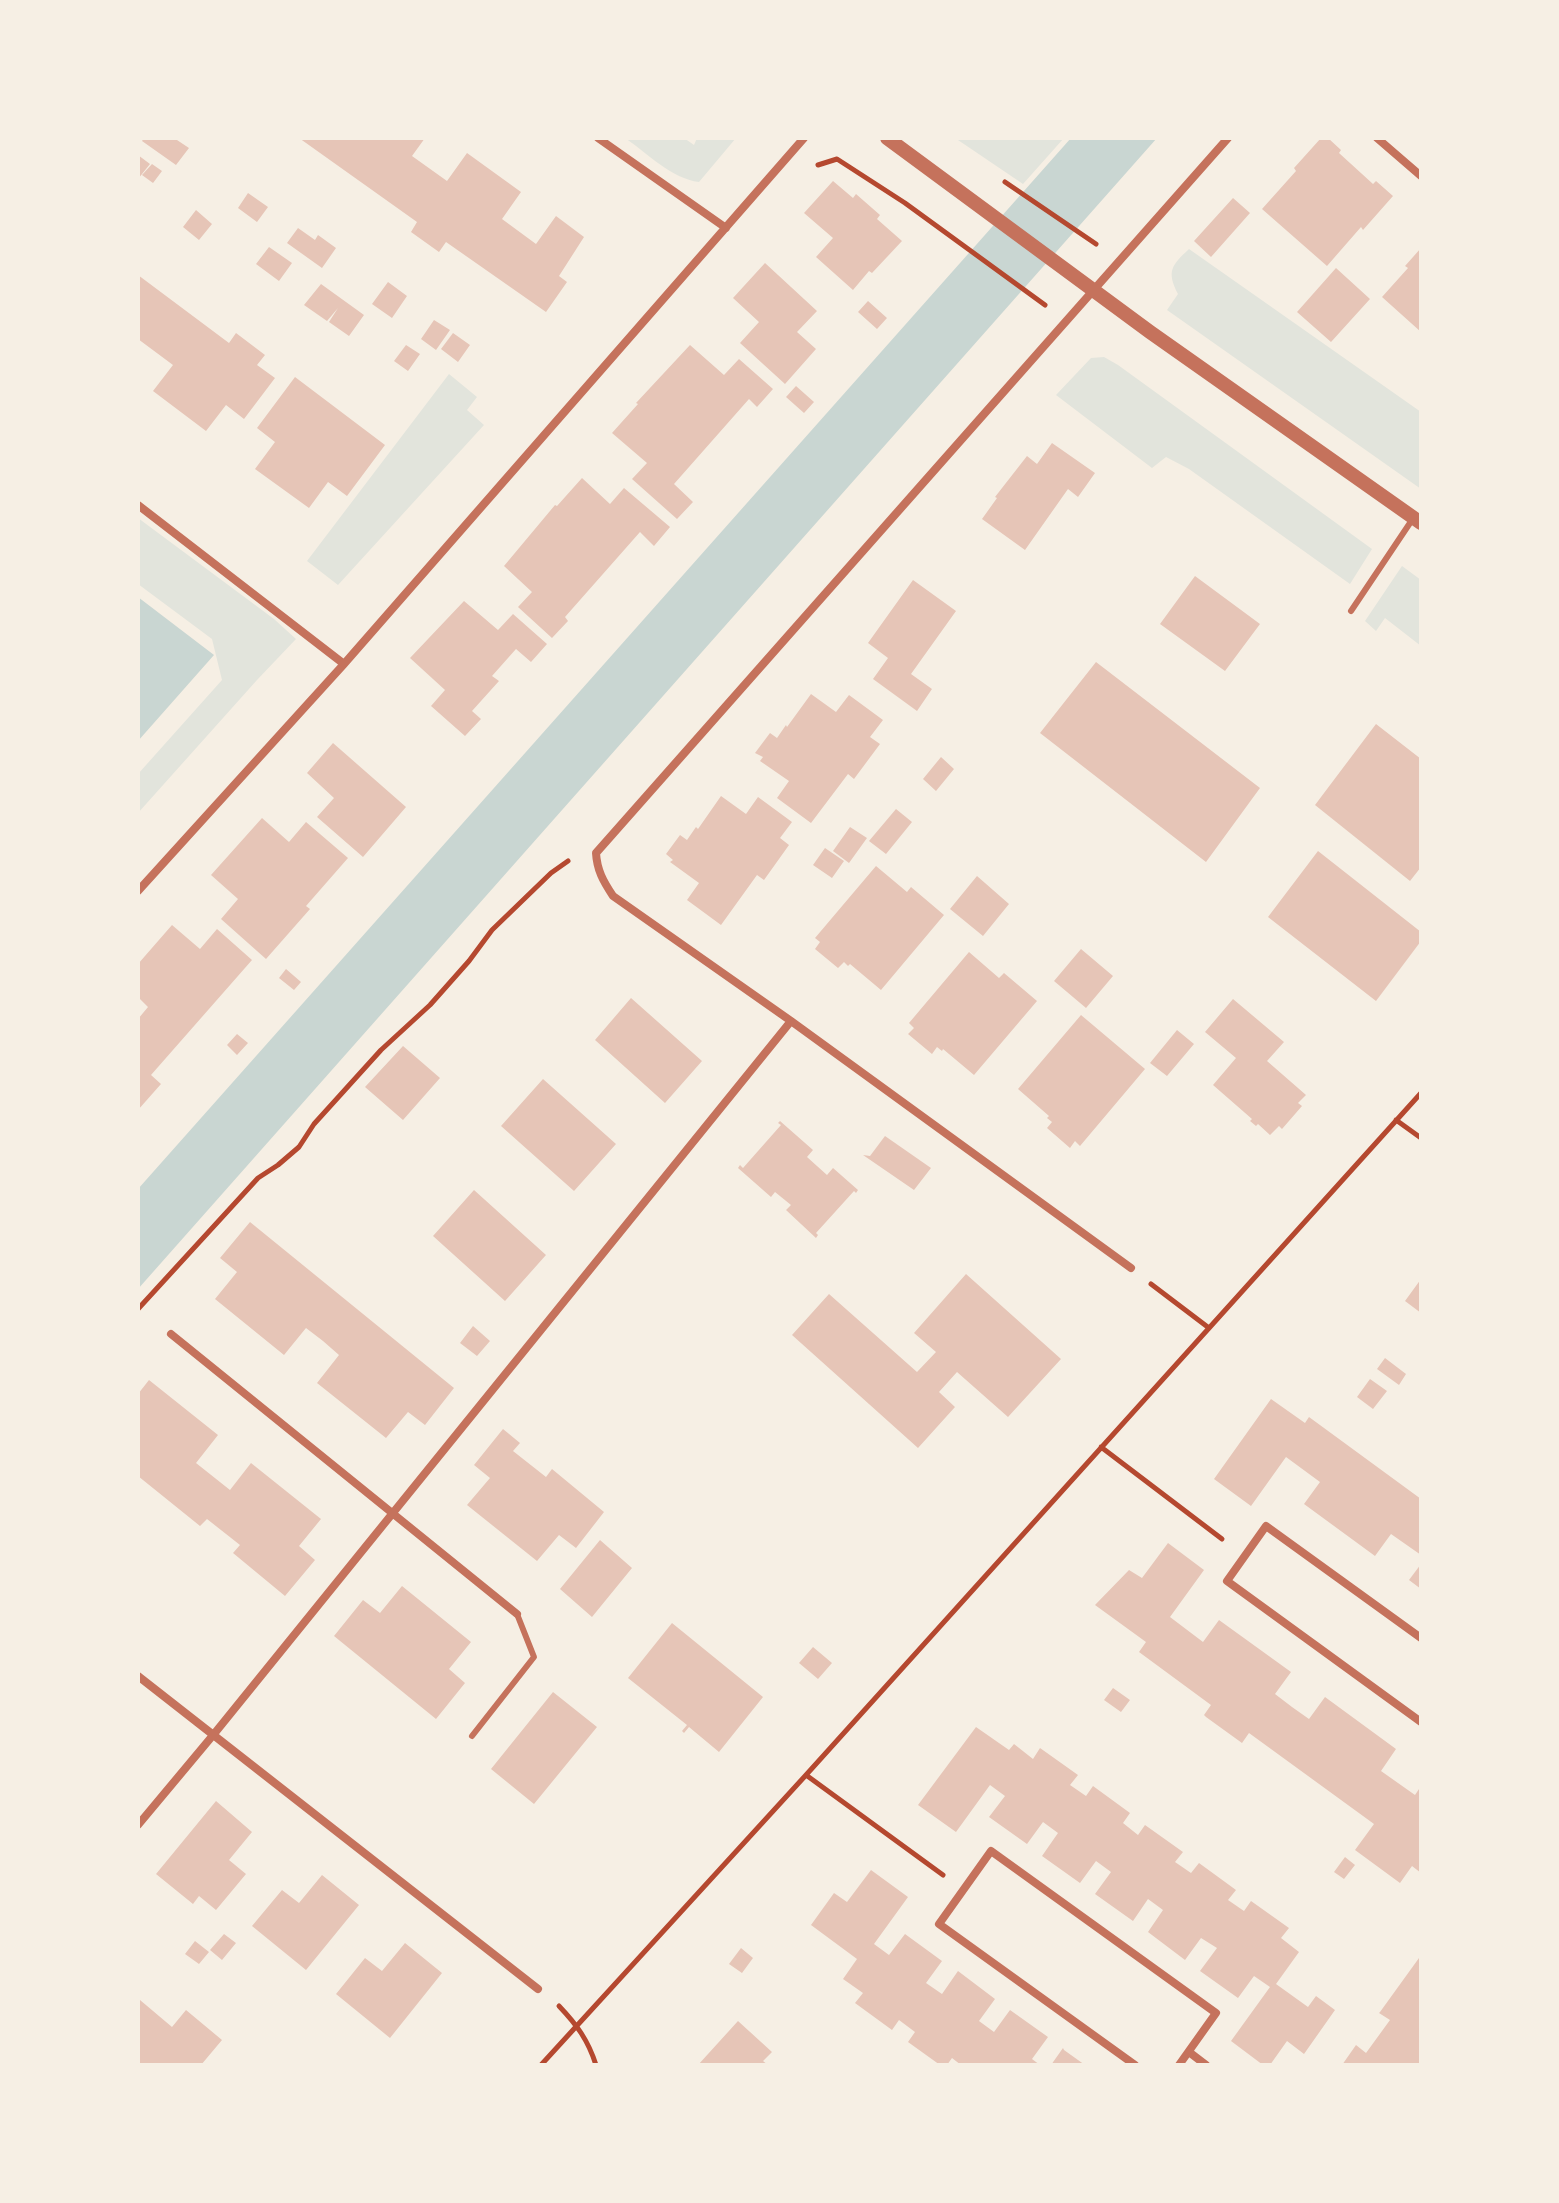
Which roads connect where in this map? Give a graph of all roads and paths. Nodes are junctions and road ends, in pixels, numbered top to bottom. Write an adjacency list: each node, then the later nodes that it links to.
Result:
1 (598, 138): 9 (street)
2 (804, 138): 9 (street)
3 (887, 138): 11 (street)
4 (1228, 138): 11 (street)
5 (1377, 138): 7 (street)
6 (817, 165): 12 (path)
7 (1421, 176)
8 (1016, 189): 10 (path)
9 (726, 228): 16 (street)
10 (1085, 237)
11 (1094, 289): 14 (street); 17 (street)
12 (1032, 296)
13 (138, 505): 16 (street)
14 (1417, 520): 15 (lane)
15 (1351, 611)
16 (344, 664): 18 (street)
17 (596, 853): 19 (street); 24 (path)
18 (138, 891)
19 (791, 1021): 23 (street); 28 (street)
20 (1421, 1093): 21 (path)
21 (1396, 1120): 22 (path); 25 (path)
22 (1421, 1138)
23 (1131, 1268): 25 (path)
24 (138, 1309)
25 (1209, 1328): 27 (path)
26 (171, 1334): 28 (street)
27 (1101, 1447): 29 (path); 36 (path)
28 (392, 1512): 30 (street); 34 (street)
29 (1245, 1556): 31 (street); 33 (street)
30 (517, 1614): 35 (lane)
31 (1421, 1638)
32 (138, 1676): 34 (street)
33 (1421, 1722)
34 (214, 1734): 37 (street); 39 (street)
35 (472, 1736)
36 (806, 1775): 38 (path); 40 (path)
37 (138, 1825)
38 (963, 1890): 41 (street); 44 (street)
39 (538, 1989): 40 (path)
40 (576, 2026): 42 (path); 43 (path)
41 (1189, 2052): 45 (street); 46 (street)
42 (541, 2065)
43 (596, 2065)
44 (1135, 2065)
45 (1179, 2065)
46 (1206, 2065)

